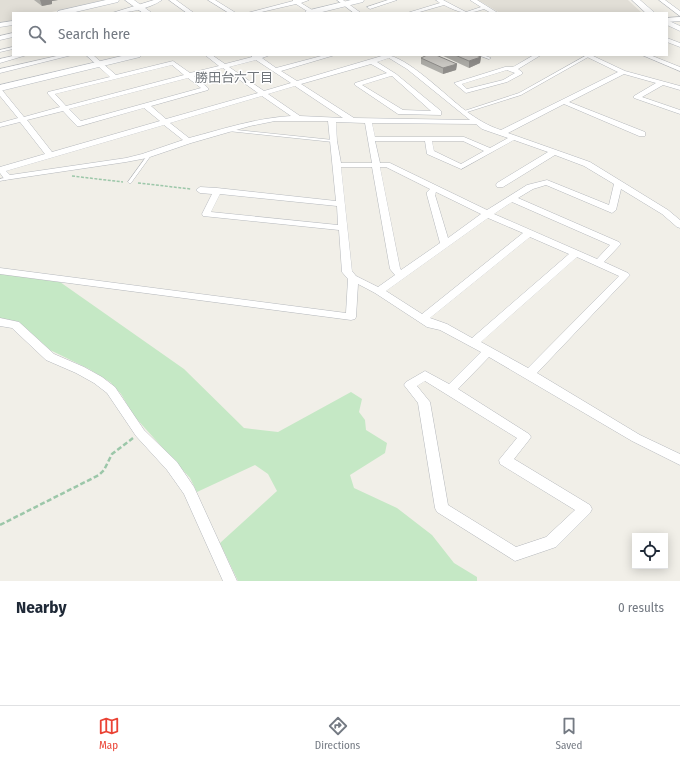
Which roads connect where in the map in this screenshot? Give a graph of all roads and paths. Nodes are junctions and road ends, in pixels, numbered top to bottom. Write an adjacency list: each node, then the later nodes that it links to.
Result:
1 (115, 0): 19 (street)
2 (129, 0): 17 (street)
3 (159, 0): 17 (street)
4 (172, 0): 22 (street)
5 (211, 0): 23 (street)
6 (306, 0): 13 (street)
7 (360, 0): 15 (street)
8 (369, 0): 16 (street)
9 (394, 0): 16 (street)
10 (473, 0): 18 (street)
11 (636, 0): 33 (street)
12 (662, 0): 34 (street)
13 (295, 1): 24 (street); 25 (street)
14 (441, 1): 29 (street); 30 (street)
15 (343, 2): 26 (street); 27 (street)
16 (380, 4): 28 (street)
17 (140, 7): 20 (street); 21 (street)
18 (485, 7): 31 (street); 32 (street)
19 (65, 12)
20 (119, 12)
21 (147, 12)
22 (190, 12)
23 (231, 12)
24 (254, 12)
25 (311, 12)
26 (315, 12)
27 (357, 12)
28 (376, 12)
29 (413, 12)
30 (462, 12)
31 (471, 12)
32 (493, 12)
33 (649, 12)
34 (680, 14)
35 (680, 19): 36 (street)
36 (668, 21)
37 (668, 22): 40 (street)
38 (12, 23): 39 (street)
39 (0, 25)
40 (680, 30)
41 (12, 35): 42 (street)
42 (0, 38)
43 (668, 40): 44 (street)
44 (680, 45)
45 (12, 48): 46 (lane)
46 (0, 51)
47 (20, 56): 60 (street)
48 (55, 56): 67 (street)
49 (90, 56): 62 (street)
50 (133, 56): 62 (street)
51 (209, 56): 63 (street)
52 (255, 56): 63 (street); 65 (street)
53 (328, 56): 65 (street)
54 (389, 56): 61 (street); 81 (street)
55 (483, 56): 59 (lane)
56 (536, 56): 64 (street)
57 (587, 56): 68 (street); 81 (lane)
58 (647, 56): 66 (street)
59 (489, 58)
60 (0, 61)
61 (373, 62): 69 (street); 73 (street)
62 (100, 64): 71 (street); 74 (street)
63 (224, 66): 70 (street); 77 (street)
64 (514, 69): 64 (street)
65 (276, 70): 73 (street)
66 (680, 70)
67 (0, 71)
68 (623, 72): 72 (street); 78 (street)
69 (392, 74): 69 (street)
70 (190, 76): 71 (street); 79 (street); 80 (street)
71 (114, 77): 80 (street)
72 (662, 83): 75 (street); 82 (street)
73 (297, 84): 77 (street); 86 (street)
74 (0, 88)
75 (680, 88)
76 (0, 91): 84 (street)
77 (262, 94): 83 (street); 88 (street)
78 (564, 102): 92 (street); 93 (street)
79 (146, 106): 80 (street); 88 (street)
80 (65, 108): 84 (street)
81 (463, 112): 89 (street)
82 (680, 112)
83 (298, 118): 85 (street); 91 (street)
84 (22, 119): 90 (street); 102 (street)
85 (332, 120): 86 (street); 98 (street)
86 (353, 121): 87 (street)
87 (368, 121): 89 (street); 95 (street)
88 (165, 122): 97 (street); 102 (street)
89 (477, 122): 92 (street)
90 (0, 125)
91 (227, 130): 97 (street); 98 (lane)
92 (501, 133): 94 (street)
93 (642, 134)
94 (513, 138): 99 (street); 100 (street)
95 (372, 139): 96 (street); 103 (street)
96 (428, 139): 99 (street); 99 (street)
97 (188, 141): 101 (street)
98 (333, 141): 104 (street)
99 (490, 151)
100 (554, 152): 108 (street); 109 (street)
101 (150, 154): 106 (street); 107 (lane)
102 (50, 155): 105 (street)
103 (376, 164): 104 (street); 110 (street); 123 (street)
104 (337, 166): 114 (street)
105 (0, 169): 106 (street)
106 (4, 179)
107 (130, 182)
108 (618, 184): 113 (street); 116 (street)
109 (500, 185)
110 (436, 189): 115 (street); 119 (street)
111 (200, 190): 112 (street)
112 (217, 191): 114 (street); 117 (street)
113 (512, 199): 115 (street); 121 (street)
114 (341, 204): 117 (street)
115 (488, 214): 118 (street); 119 (street)
116 (680, 225)
117 (343, 228): 124 (street)
118 (529, 233): 120 (street); 126 (street)
119 (445, 245): 123 (street)
120 (575, 254): 121 (street); 128 (street)
121 (598, 263): 130 (street)
122 (0, 270): 124 (street)
123 (401, 276): 125 (street)
124 (353, 278): 125 (street)
125 (379, 291): 126 (street)
126 (422, 319): 128 (street)
127 (0, 322): 132 (street)
128 (473, 343): 129 (street)
129 (488, 351): 130 (street); 131 (street)
130 (529, 374): 133 (street)
131 (450, 390): 131 (street)
132 (140, 433): 134 (path); 135 (street)
133 (680, 460)
134 (0, 525)
135 (230, 581)

